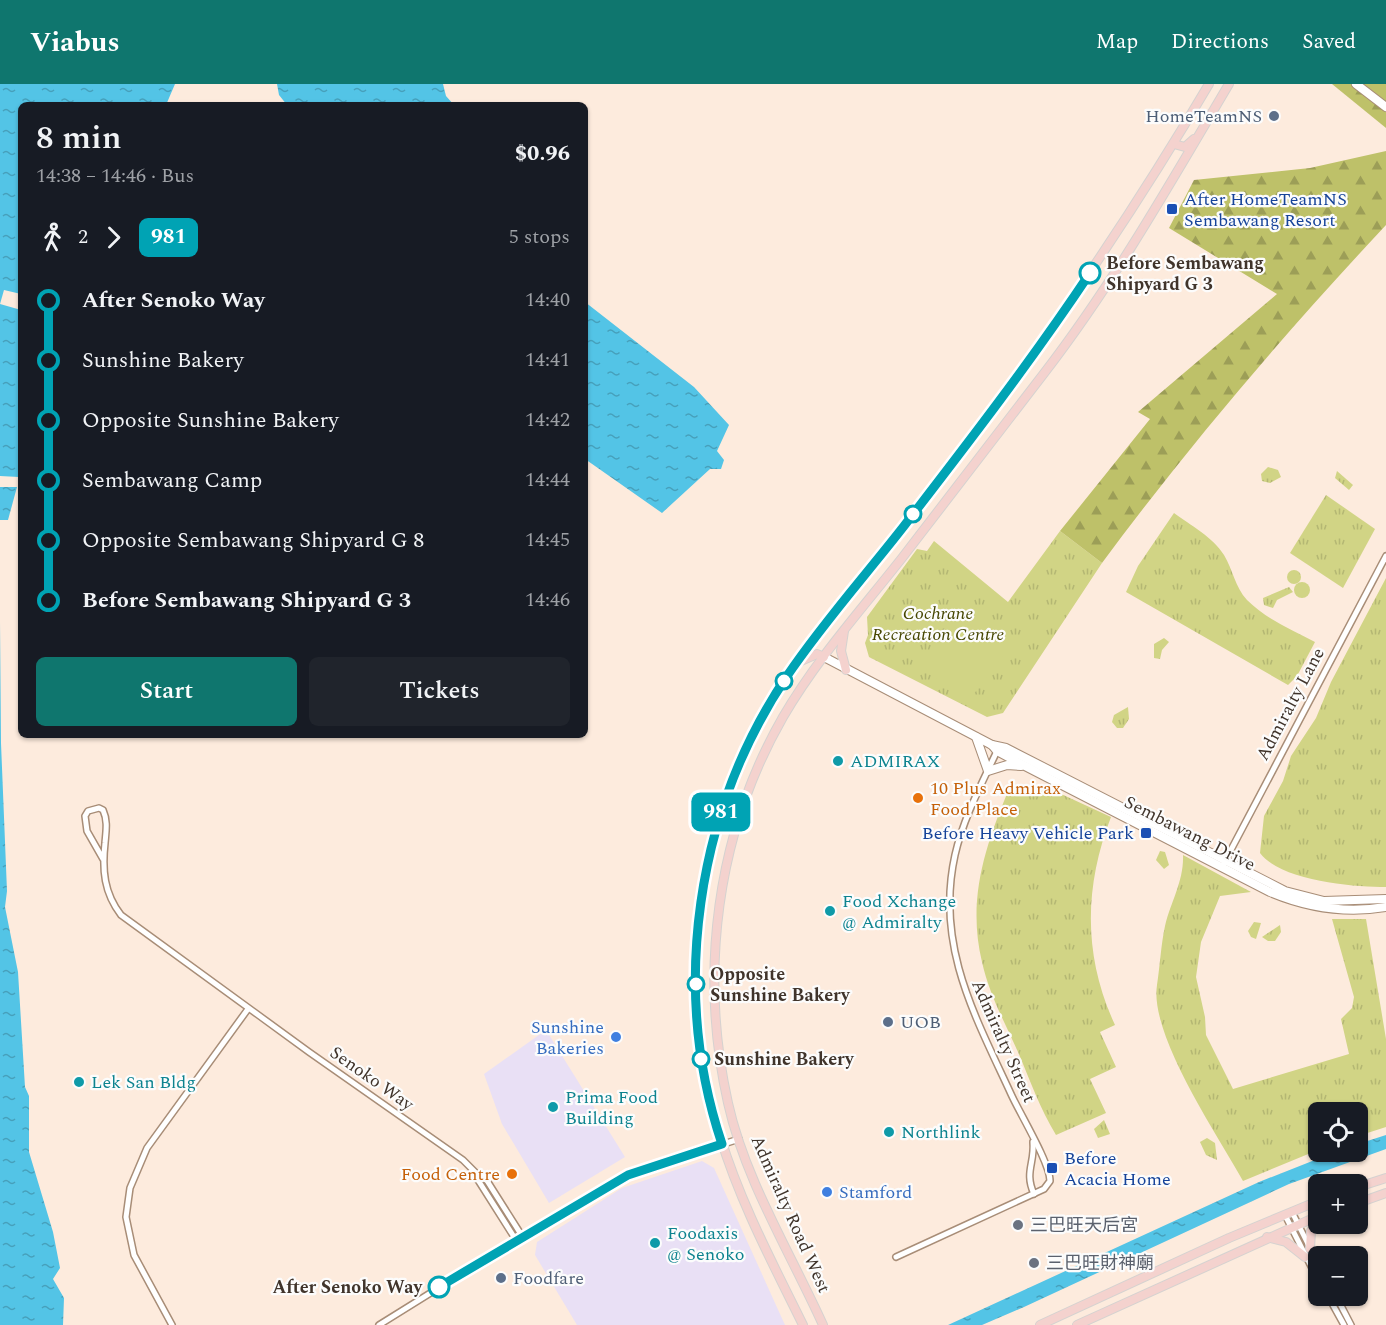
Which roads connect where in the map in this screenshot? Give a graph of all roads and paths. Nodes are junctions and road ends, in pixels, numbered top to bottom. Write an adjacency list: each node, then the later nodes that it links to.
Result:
1 (1209, 84): 6 (main road, Admiralty Road West)
2 (1229, 84): 5 (main road, Admiralty Road West)
3 (1356, 84): 4 (main road)
4 (1386, 107)
5 (1201, 131): 6 (main road); 8 (main road, Admiralty Road West)
6 (1174, 144): 10 (main road, Admiralty Road West)
7 (1386, 556): 17 (street, Admiralty Lane)
8 (845, 627): 9 (main road, Admiralty Road West); 11 (main road)
9 (824, 657): 10 (main road); 11 (main road, Sembawang Drive); 21 (main road, Admiralty Road West)
10 (798, 662): 23 (main road, Admiralty Road West)
11 (846, 670): 12 (main road, Sembawang Drive)
12 (976, 737): 13 (main road, Sembawang Drive); 15 (main road)
13 (996, 747): 14 (main road, Sembawang Drive); 15 (street, Admiralty Street); 17 (main road, Sembawang Drive)
14 (1025, 766): 15 (main road); 17 (main road, Sembawang Drive)
15 (988, 771): 22 (street, Admiralty Street)
16 (103, 859): 16 (street, Senoko Way); 20 (street, Senoko Way)
17 (1224, 863): 18 (main road, Sembawang Drive); 19 (main road, Sembawang Drive)
18 (1386, 900)
19 (1386, 907)
20 (248, 1009): 24 (street, Senoko Way); 41 (street)
21 (739, 1139): 23 (street); 44 (main road, Admiralty Road West)
22 (1033, 1140): 28 (street); 28 (street, Admiralty Street)
23 (722, 1144): 34 (street); 43 (main road, Admiralty Road West)
24 (477, 1174): 34 (street, Senoko Way); 36 (street, Senoko Way)
25 (1386, 1178): 26 (main road)
26 (1368, 1184)
27 (1386, 1193): 29 (main road)
28 (1034, 1194): 38 (street)
29 (1368, 1199)
30 (1308, 1205): 31 (main road)
31 (1289, 1213): 33 (street); 45 (main road)
32 (1308, 1221): 33 (main road)
33 (1294, 1226): 35 (main road); 37 (street); 37 (street)
34 (522, 1236): 36 (street)
35 (1266, 1237): 37 (main road); 46 (main road)
36 (516, 1240): 42 (street)
37 (1308, 1253)
38 (896, 1257)
39 (1334, 1306): 47 (street)
40 (1342, 1306): 48 (street)
41 (172, 1325)
42 (379, 1325)
43 (803, 1325)
44 (823, 1325)
45 (1040, 1325)
46 (1077, 1325)
47 (1344, 1325)
48 (1352, 1325)

